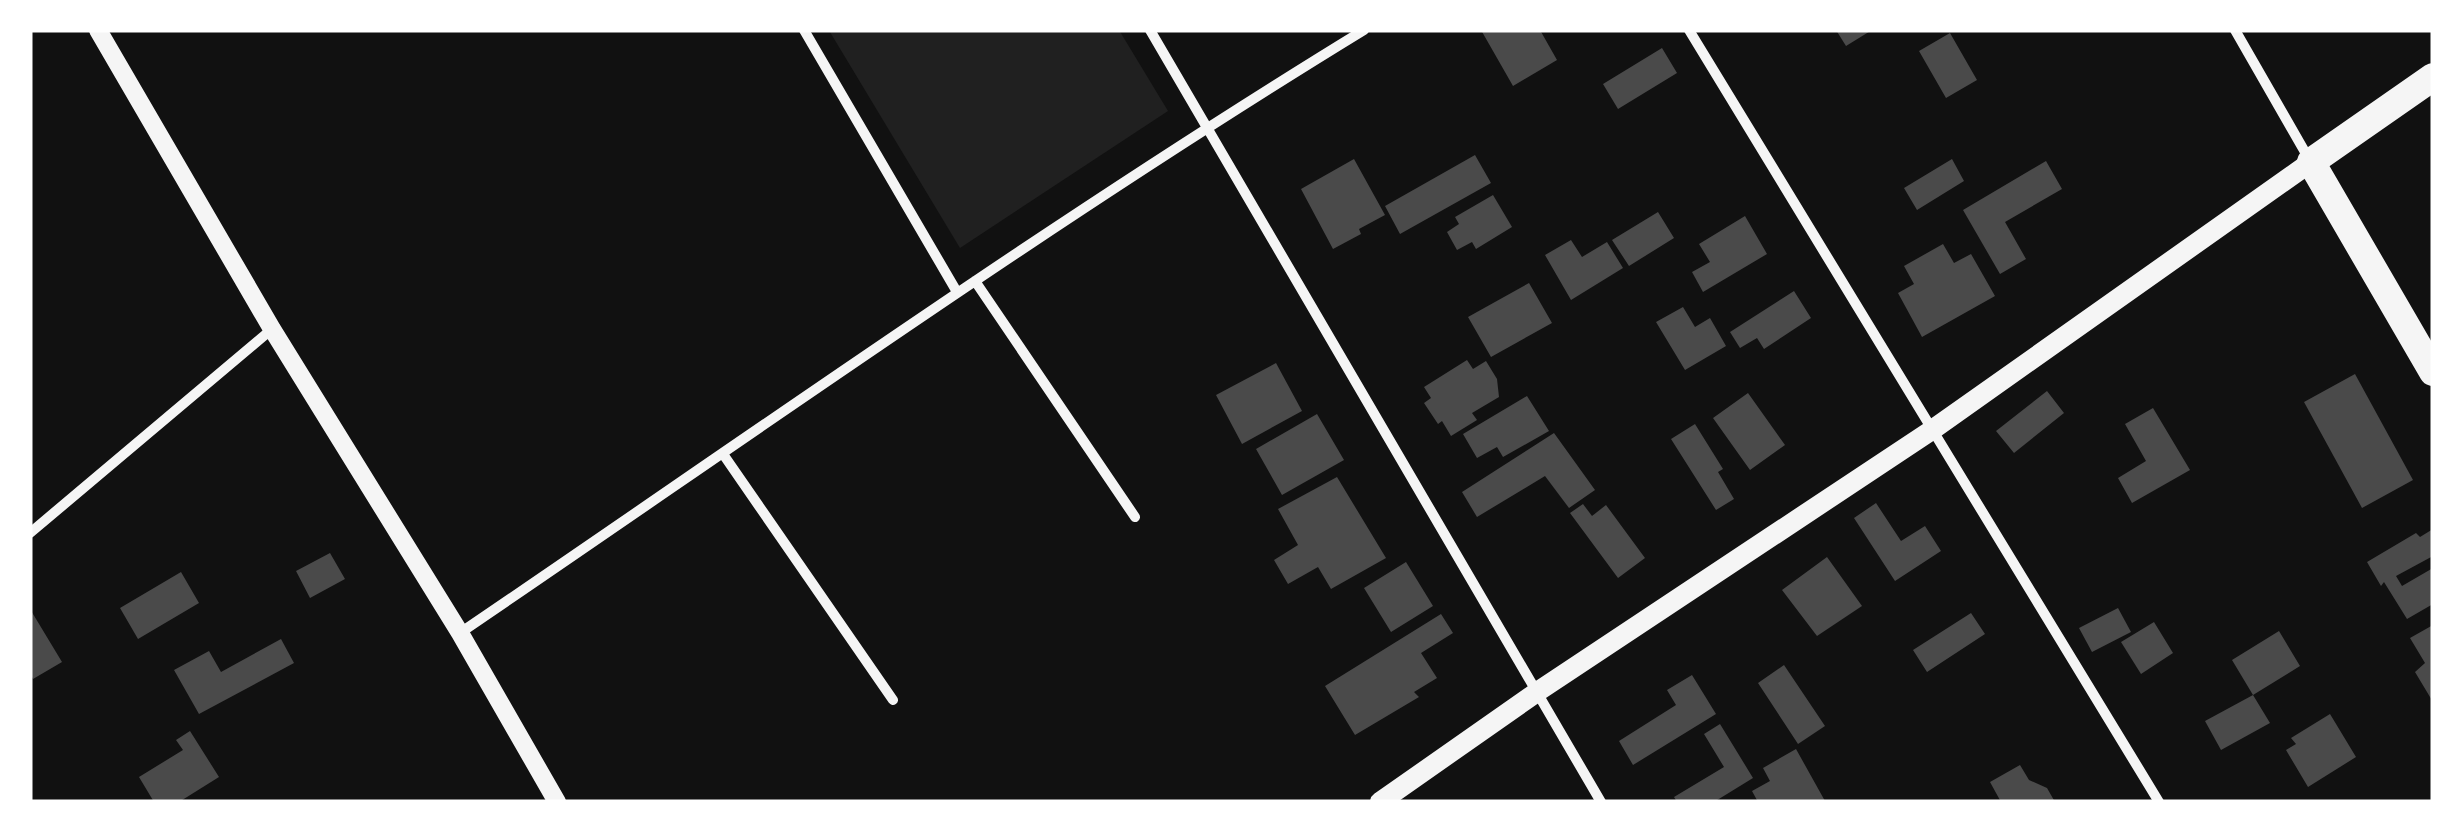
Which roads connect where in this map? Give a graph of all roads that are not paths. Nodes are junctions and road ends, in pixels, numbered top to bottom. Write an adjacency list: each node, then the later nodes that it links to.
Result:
1 (98, 30): 12 (street)
2 (804, 30): 11 (street)
3 (1150, 30): 8 (street)
4 (1364, 30): 8 (street)
5 (1689, 30): 14 (street)
6 (2234, 30): 9 (street)
7 (2433, 77): 9 (highway)
8 (1207, 126): 10 (street); 19 (street)
9 (2311, 162): 13 (highway); 14 (main road)
10 (975, 281): 11 (street); 16 (street)
11 (957, 292): 15 (street)
12 (272, 329): 17 (street); 18 (street)
13 (2433, 372)
14 (1932, 430): 19 (main road); 24 (street)
15 (724, 454): 18 (street); 20 (street)
16 (1136, 517)
17 (30, 533)
18 (460, 633): 21 (street)
19 (1538, 692): 22 (main road); 23 (street)
20 (893, 700)
21 (557, 802)
22 (1380, 802)
23 (1601, 802)
24 (2159, 802)

